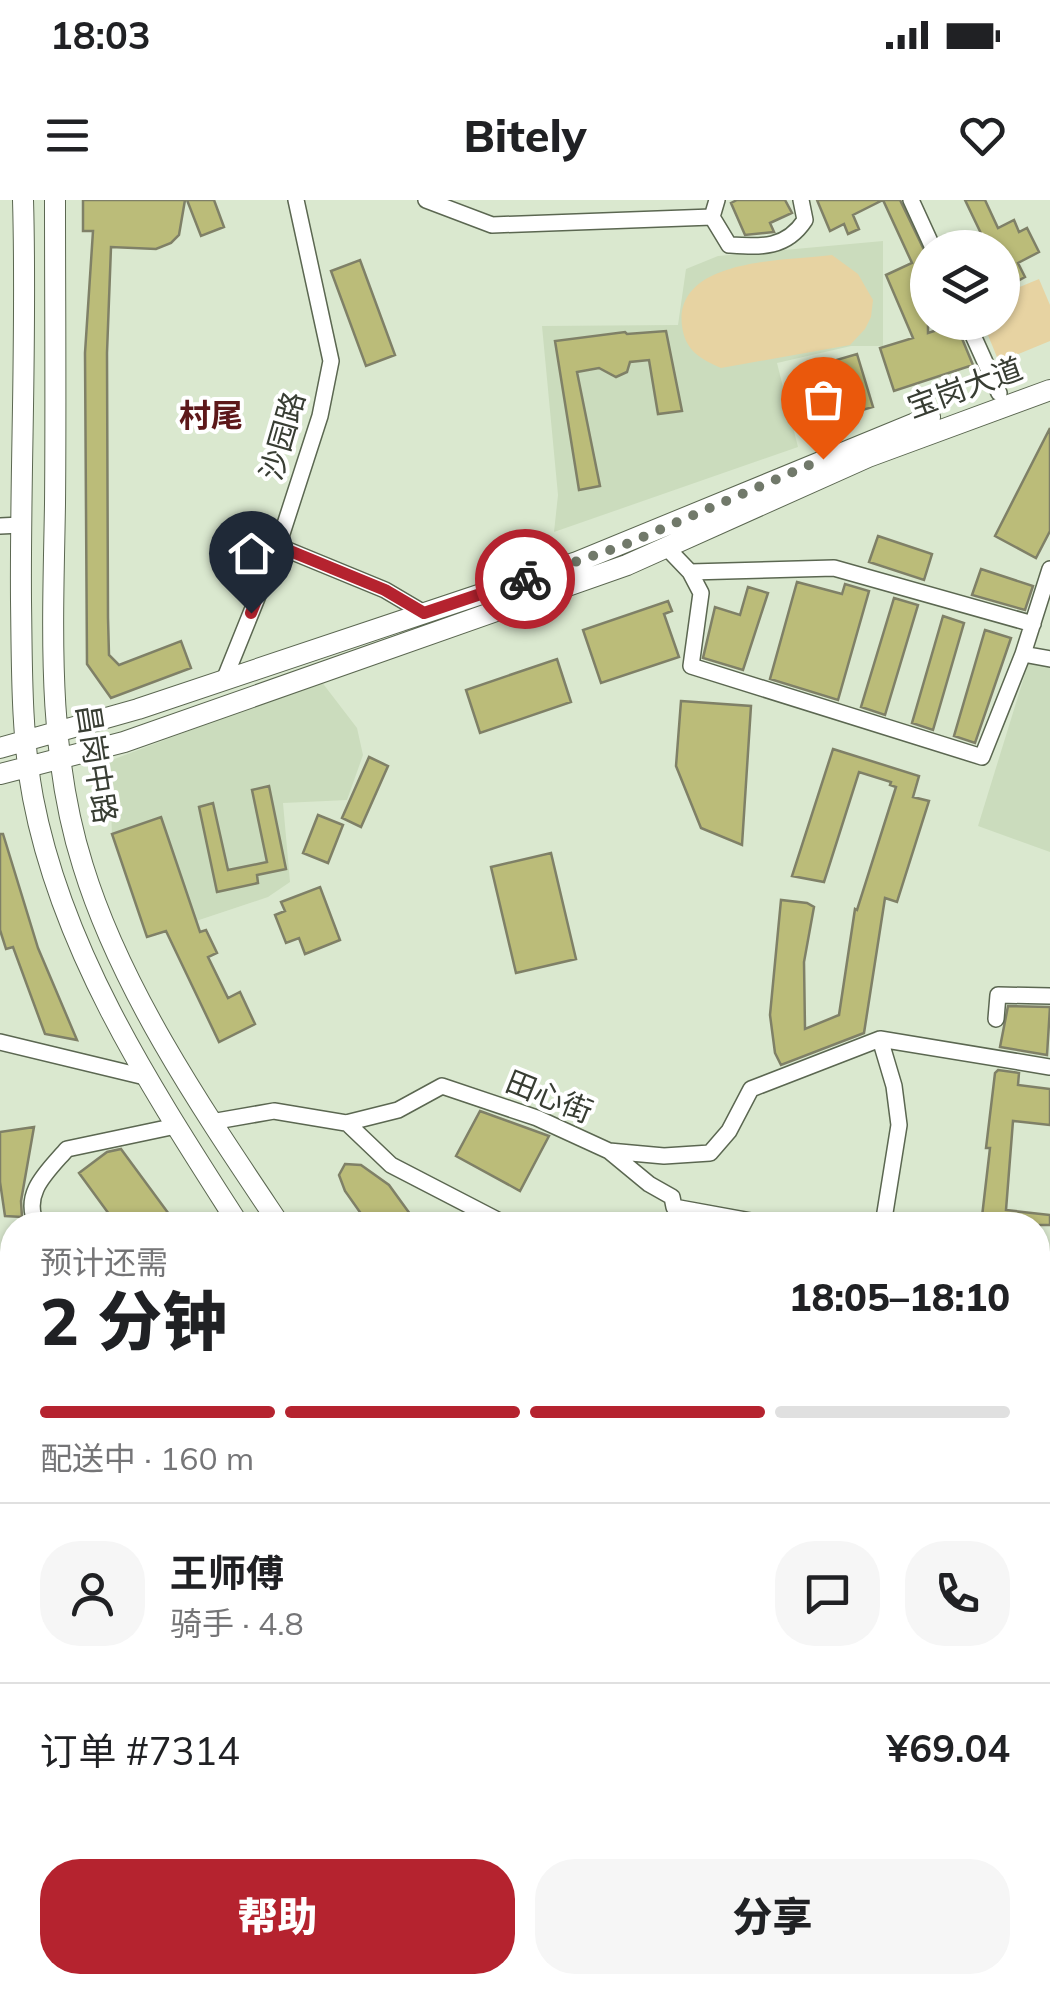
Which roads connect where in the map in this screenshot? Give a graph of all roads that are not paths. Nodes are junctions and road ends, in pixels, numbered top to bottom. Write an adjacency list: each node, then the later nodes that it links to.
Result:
1 (23, 200): 14 (main road, 昌岗中路)
2 (55, 200): 24 (main road, 昌岗中路)
3 (296, 200): 15 (street, 沙园路)
4 (426, 200): 8 (street)
5 (717, 200): 8 (street)
6 (801, 200): 8 (street)
7 (911, 200): 9 (street)
8 (712, 217)
9 (925, 230)
10 (975, 340): 13 (street)
11 (1050, 375): 13 (main road, 宝岗大道)
12 (1050, 390): 16 (main road, 宝岗大道)
13 (999, 393): 19 (main road, 宝岗大道)
14 (10, 526): 25 (main road, 昌岗中路)
15 (278, 546): 19 (street); 23 (street, 沙园路)
16 (667, 548): 18 (street); 27 (main road, 宝岗大道)
17 (1050, 568): 20 (street)
18 (690, 572): 20 (street); 21 (street)
19 (424, 613): 23 (main road, 宝岗大道)
20 (1033, 624): 21 (street)
21 (1024, 654): 22 (street)
22 (1050, 660)
23 (224, 680): 24 (main road, 宝岗大道)
24 (57, 733): 25 (main road, 宝岗大道); 27 (main road, 昌岗中路)
25 (26, 742): 26 (main road, 宝岗大道); 28 (main road, 昌岗中路)
26 (0, 748)
27 (60, 760): 28 (main road, 宝岗大道); 36 (main road, 昌岗中路)
28 (29, 768): 29 (main road, 宝岗大道); 35 (main road, 昌岗中路)
29 (0, 774)
30 (1050, 996): 31 (street)
31 (996, 1019)
32 (880, 1039): 34 (street); 39 (street, 田心街); 45 (street)
33 (0, 1042): 35 (street)
34 (1050, 1067)
35 (145, 1077): 38 (main road, 昌岗中路)
36 (211, 1122): 37 (street, 田心街); 42 (main road, 昌岗中路)
37 (347, 1123): 39 (street, 田心街); 43 (street)
38 (176, 1126): 40 (street); 41 (main road, 昌岗中路)
39 (609, 1152): 44 (street)
40 (31, 1212)
41 (231, 1212)
42 (271, 1212)
43 (482, 1212)
44 (702, 1212)
45 (884, 1212)

